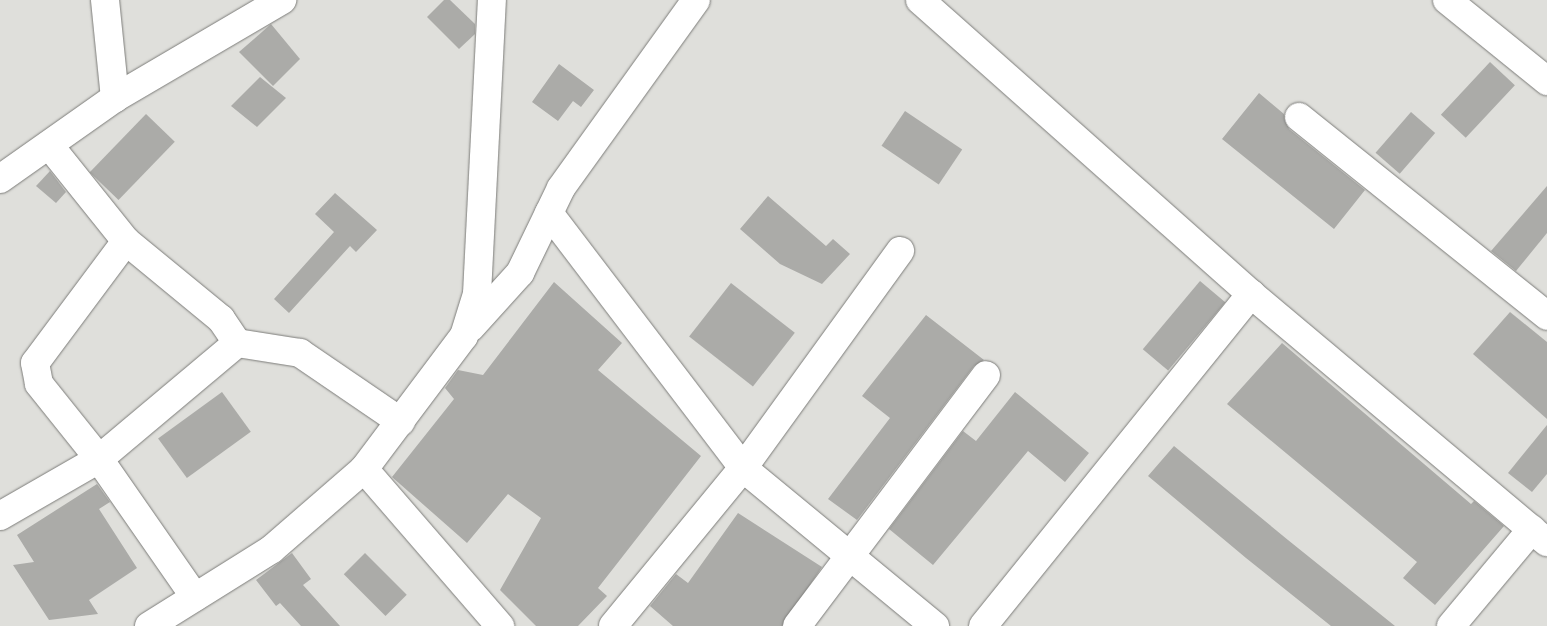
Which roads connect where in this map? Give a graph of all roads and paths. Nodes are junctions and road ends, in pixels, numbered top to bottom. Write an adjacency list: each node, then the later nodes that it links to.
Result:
1 (104, 0): 8 (street)
2 (282, 0): 8 (street)
3 (492, 0): 17 (street)
4 (696, 0): 12 (street)
5 (920, 0): 15 (street)
6 (1447, 0): 7 (street)
7 (1547, 81)
8 (115, 98): 10 (street)
9 (1299, 116): 16 (street)
10 (50, 144): 11 (street); 13 (street)
11 (0, 179)
12 (549, 214): 17 (street); 22 (street)
13 (126, 241): 18 (street); 21 (street)
14 (900, 250): 22 (street)
15 (1251, 294): 25 (street); 33 (street)
16 (1547, 316)
17 (464, 336): 20 (street)
18 (237, 343): 20 (street); 21 (street)
19 (986, 375): 26 (street)
20 (401, 422): 23 (street)
21 (99, 459): 24 (street); 27 (street)
22 (743, 468): 26 (street); 30 (street)
23 (364, 469): 27 (street); 29 (street)
24 (0, 516)
25 (1539, 536): 34 (street)
26 (850, 552): 31 (street); 32 (street)
27 (195, 597): 28 (street)
28 (149, 626)
29 (500, 626)
30 (613, 626)
31 (796, 626)
32 (935, 626)
33 (983, 626)
34 (1451, 626)

